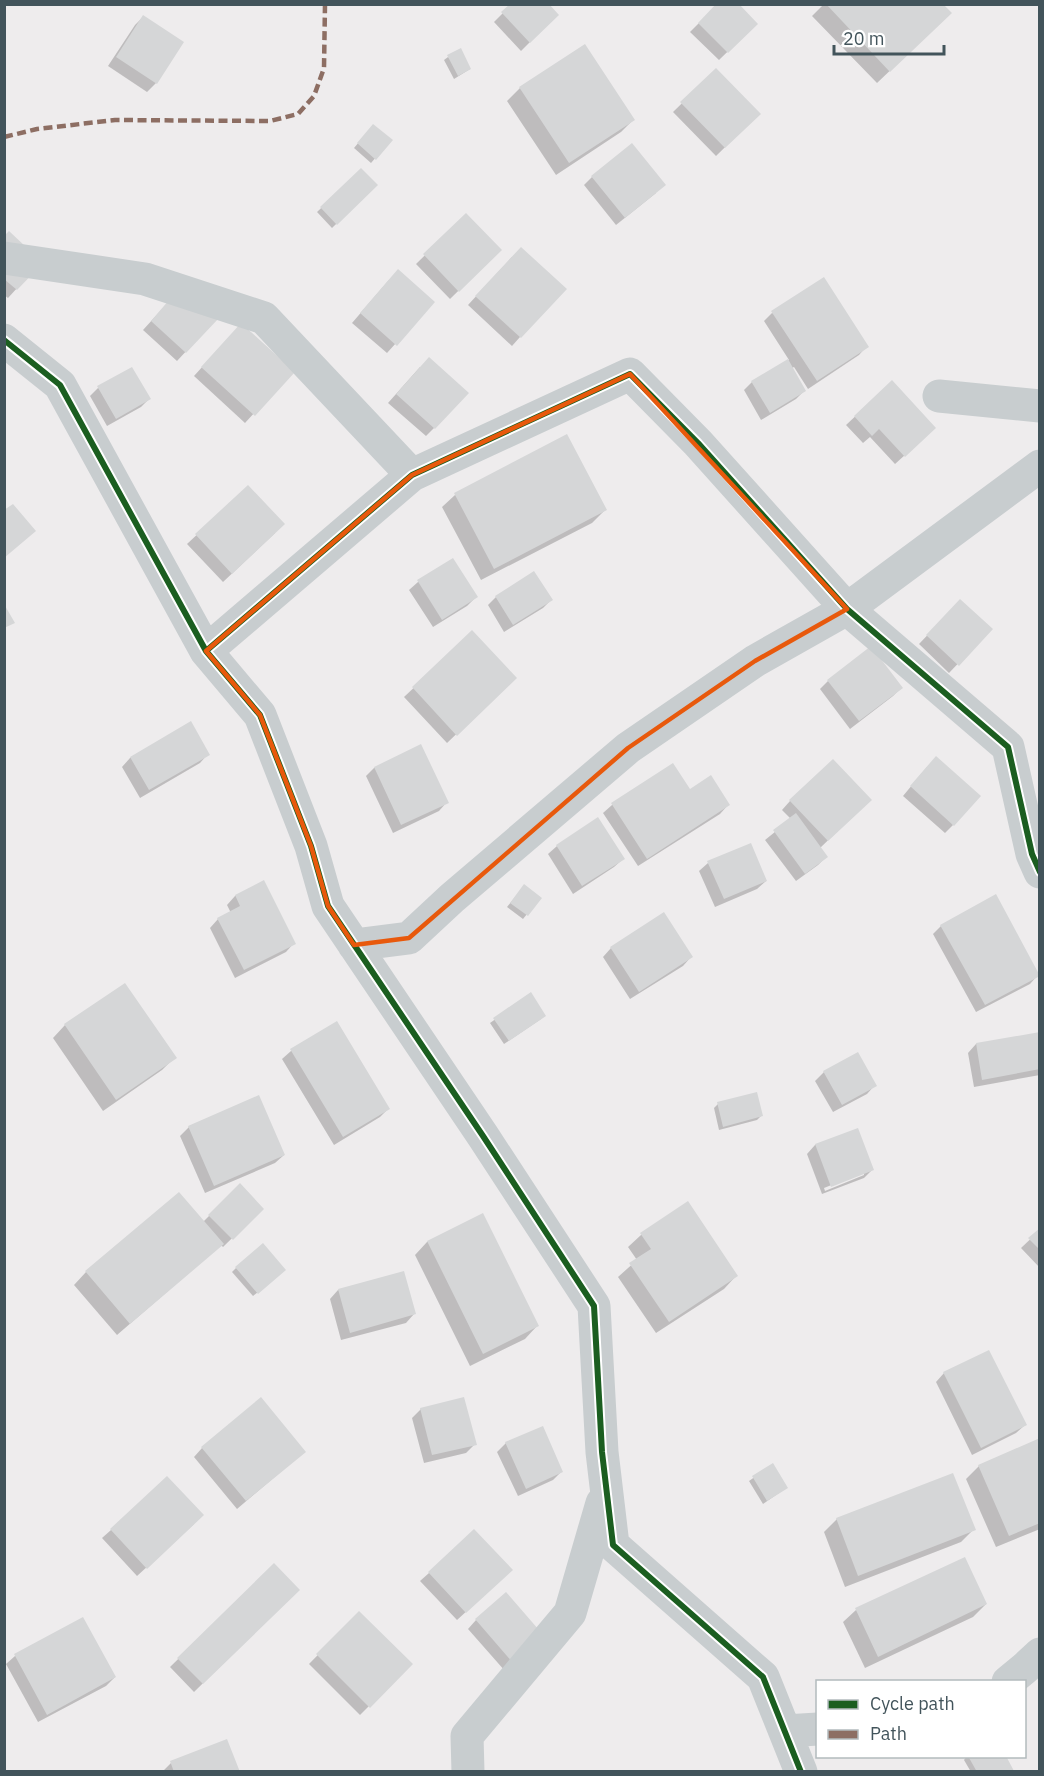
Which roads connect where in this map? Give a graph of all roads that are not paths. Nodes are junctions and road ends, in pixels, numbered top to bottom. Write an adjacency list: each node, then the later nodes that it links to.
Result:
1 (4, 258): 6 (street)
2 (4, 340): 8 (street)
3 (939, 396): 4 (street)
4 (1040, 406)
5 (1040, 466): 7 (street)
6 (412, 475): 7 (street); 8 (street)
7 (847, 609): 9 (street); 10 (street)
8 (206, 651): 10 (street)
9 (1040, 872)
10 (354, 945): 11 (street)
11 (606, 1488): 15 (street); 16 (street)
12 (1040, 1654): 13 (street)
13 (1010, 1680)
14 (816, 1729): 15 (street)
15 (784, 1731): 17 (street)
16 (468, 1772)
17 (801, 1772)

